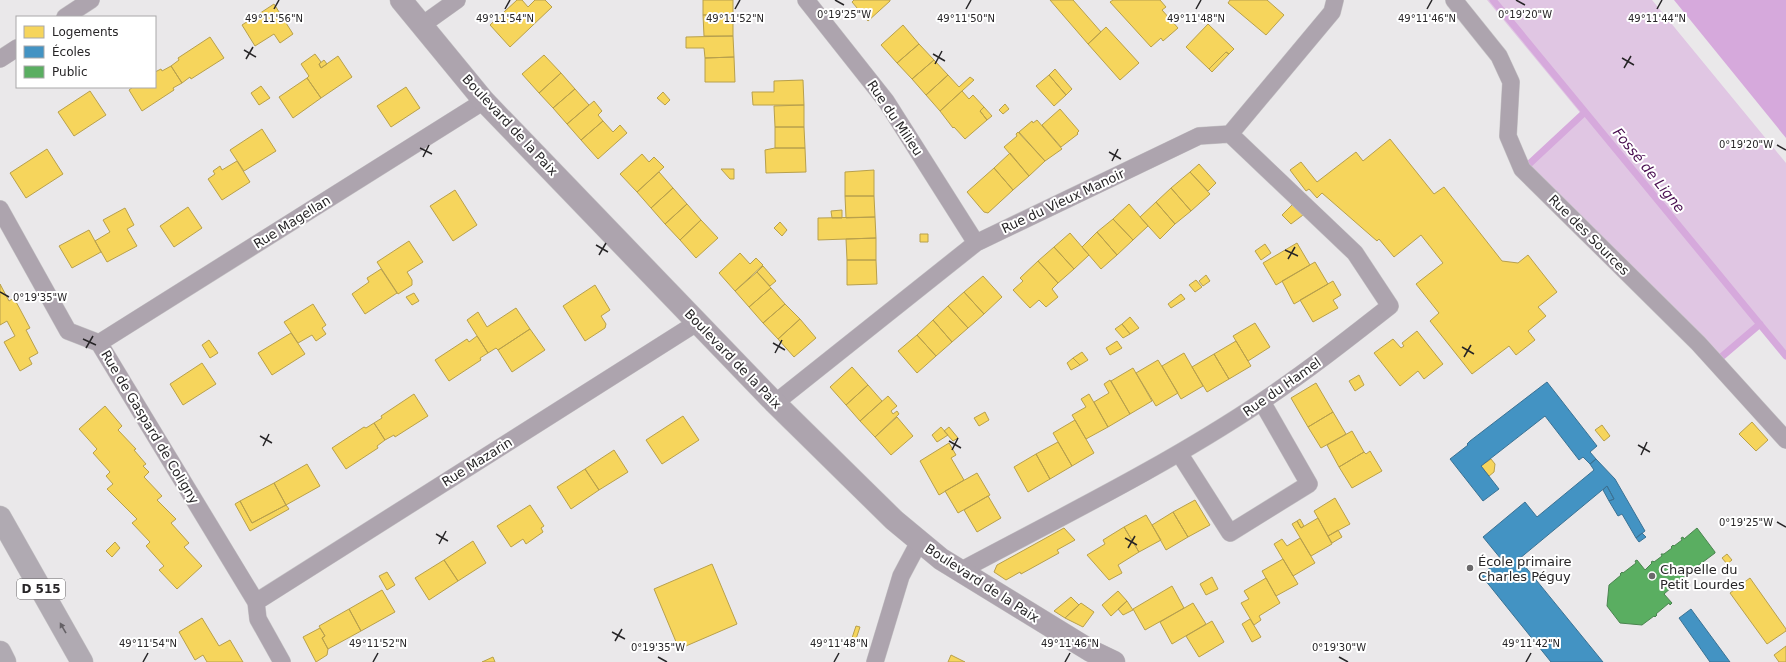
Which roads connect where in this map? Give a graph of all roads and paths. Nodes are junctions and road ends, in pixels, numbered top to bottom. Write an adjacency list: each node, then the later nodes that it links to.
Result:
1 (91, 0): 7 (street)
2 (401, 0): 8 (street, Boulevard de la Paix)
3 (457, 0): 8 (street)
4 (806, 0): 14 (street, Rue du Milieu)
5 (1335, 0): 12 (street)
6 (1454, 0): 19 (street, Rue des Sources)
7 (67, 16)
8 (422, 25): 11 (street, Boulevard de la Paix)
9 (16, 49): 10 (street)
10 (0, 59)
11 (484, 101): 15 (street, Boulevard de la Paix); 16 (street, Rue Magellan)
12 (1230, 134): 14 (street, Rue du Vieux Manoir); 17 (street, Rue du Hamel)
13 (0, 209): 16 (street, Rue de Gaspard de Coligny)
14 (976, 243): 18 (street, Rue du Vieux Manoir)
15 (698, 322): 18 (street, Boulevard de la Paix); 24 (street, Rue Mazarin)
16 (99, 343): 24 (street, Rue de Gaspard de Coligny)
17 (1262, 402): 20 (street, Rue du Hamel); 20 (street)
18 (775, 403): 22 (street, Boulevard de la Paix)
19 (1786, 440)
20 (1179, 453): 23 (street, Rue du Hamel)
21 (0, 517): 27 (highway, D 515, one-way to 21)
22 (919, 542): 23 (street, Boulevard de la Paix); 29 (street)
23 (960, 571): 30 (street, Boulevard de la Paix)
24 (256, 602): 28 (street, Rue de Gaspard de Coligny)
25 (0, 652): 26 (highway)
26 (5, 662)
27 (82, 662)
28 (282, 662)
29 (875, 662)
30 (1114, 662)

